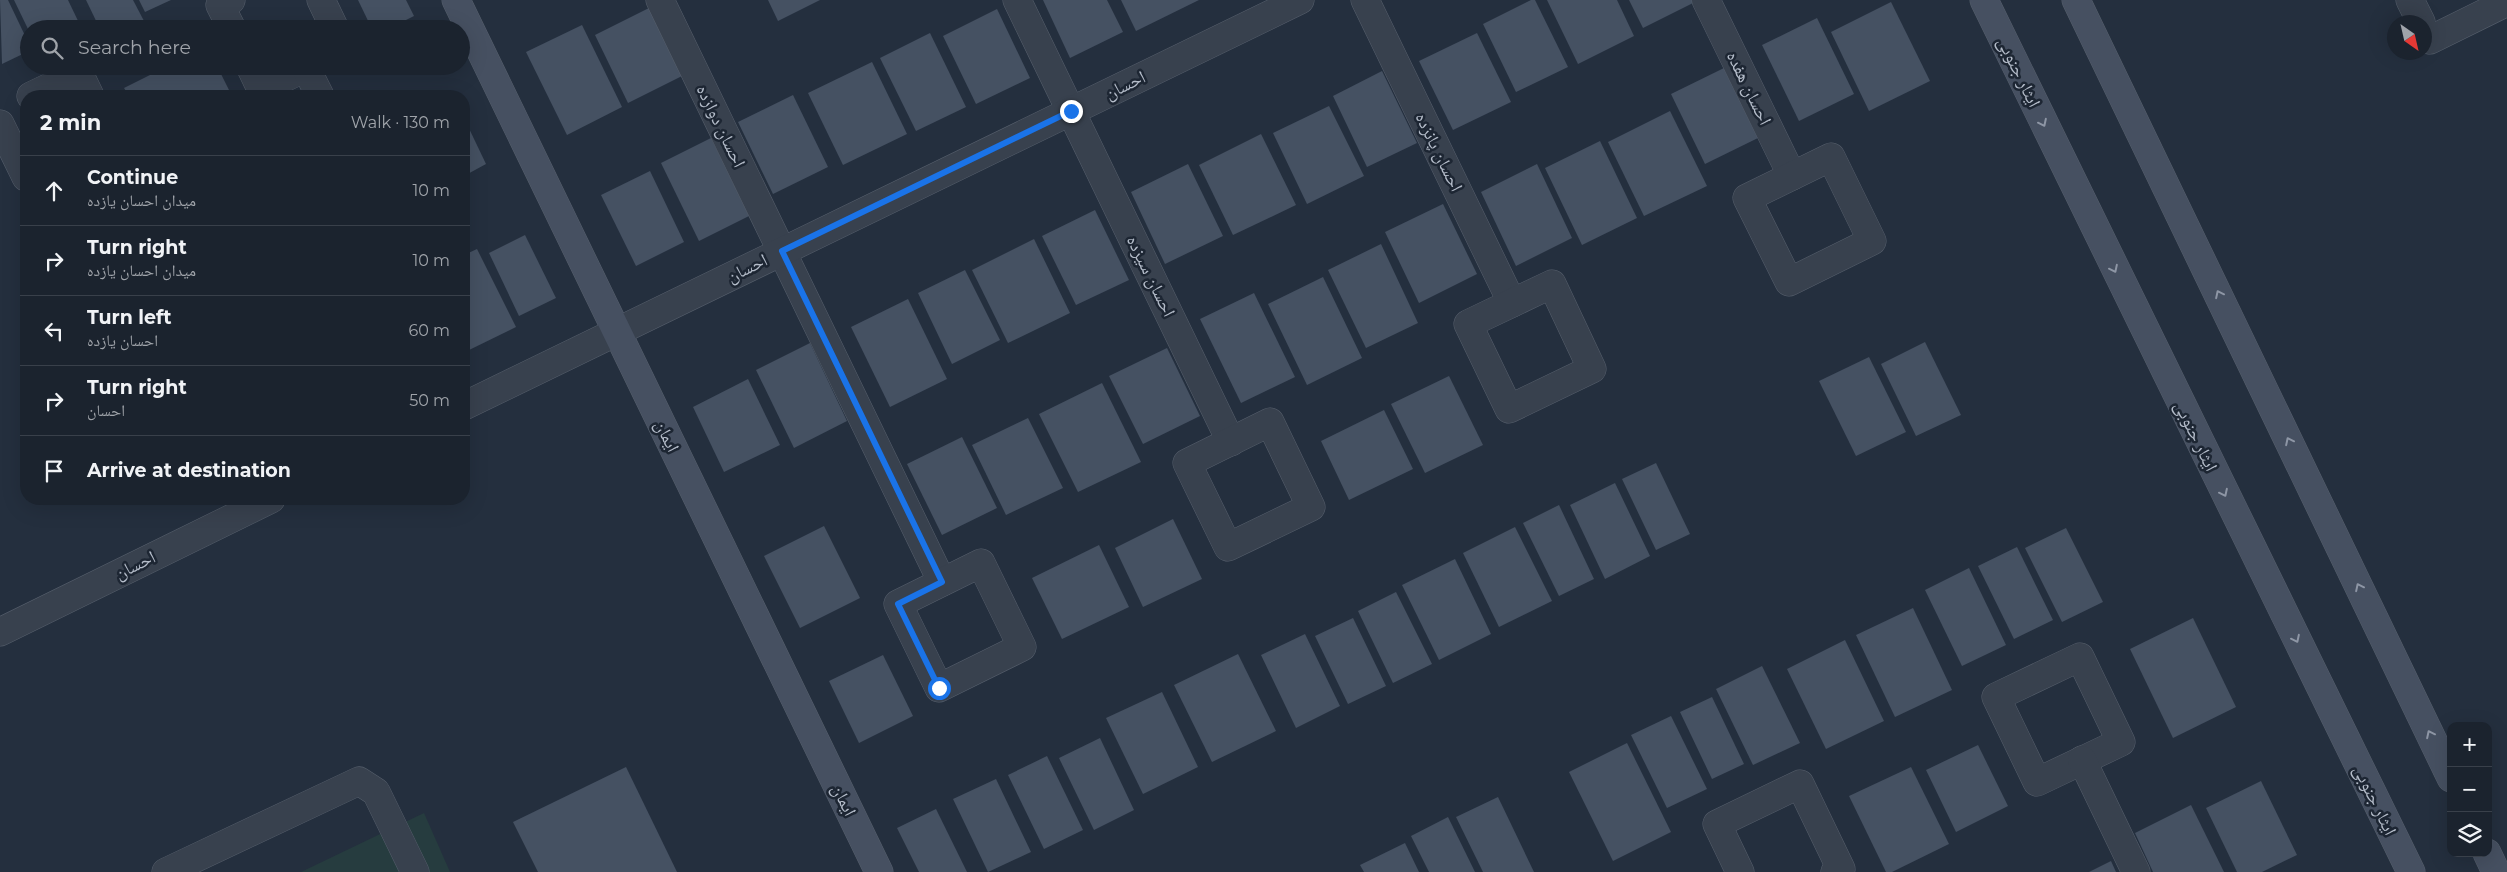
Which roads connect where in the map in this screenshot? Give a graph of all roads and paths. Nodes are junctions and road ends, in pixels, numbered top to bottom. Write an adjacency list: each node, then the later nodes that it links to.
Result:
1 (230, 0): 14 (street)
2 (321, 0): 15 (street)
3 (456, 0): 16 (main road, ایمان)
4 (660, 0): 35 (street, احسان دوازده)
5 (1017, 0): 30 (street, احسان سیزده)
6 (1300, 0): 30 (street, احسان)
7 (1365, 0): 36 (street, احسان پانزده)
8 (1706, 0): 34 (street, احسان هفده)
9 (1984, 0): 52 (main road, ایثار جنوبی, one-way to 52)
10 (2076, 0): 44 (main road, one-way to 10)
11 (2410, 0): 13 (street)
12 (2507, 2): 18 (street)
13 (2418, 15)
14 (228, 20)
15 (331, 20)
16 (466, 20)
17 (470, 29): 37 (main road, ایمان)
18 (2432, 39)
19 (75, 75): 24 (street)
20 (80, 75): 25 (street)
21 (254, 75): 26 (street)
22 (292, 75): 27 (street)
23 (311, 75): 28 (street)
24 (44, 90)
25 (87, 90)
26 (261, 90)
27 (261, 90)
28 (318, 90)
29 (20, 102): 31 (street)
30 (1071, 111): 35 (street, احسان); 39 (street, احسان سیزده)
31 (0, 112)
32 (0, 124): 33 (street)
33 (20, 165)
34 (1792, 176): 34 (street)
35 (782, 251): 37 (street, احسان); 41 (street, احسان دوازده)
36 (1512, 303): 36 (street)
37 (617, 332): 38 (street, احسان); 48 (main road, ایمان)
38 (470, 398)
39 (1231, 442): 39 (street)
40 (241, 505): 42 (street, احسان)
41 (942, 582): 41 (street)
42 (0, 632)
43 (2082, 760): 43 (street); 51 (street)
44 (2447, 770)
45 (2489, 857): 53 (main road)
46 (166, 872): 47 (street)
47 (415, 872)
48 (879, 872)
49 (1740, 872): 50 (street)
50 (1835, 872)
51 (2136, 872)
52 (2411, 872)
53 (2496, 872)

